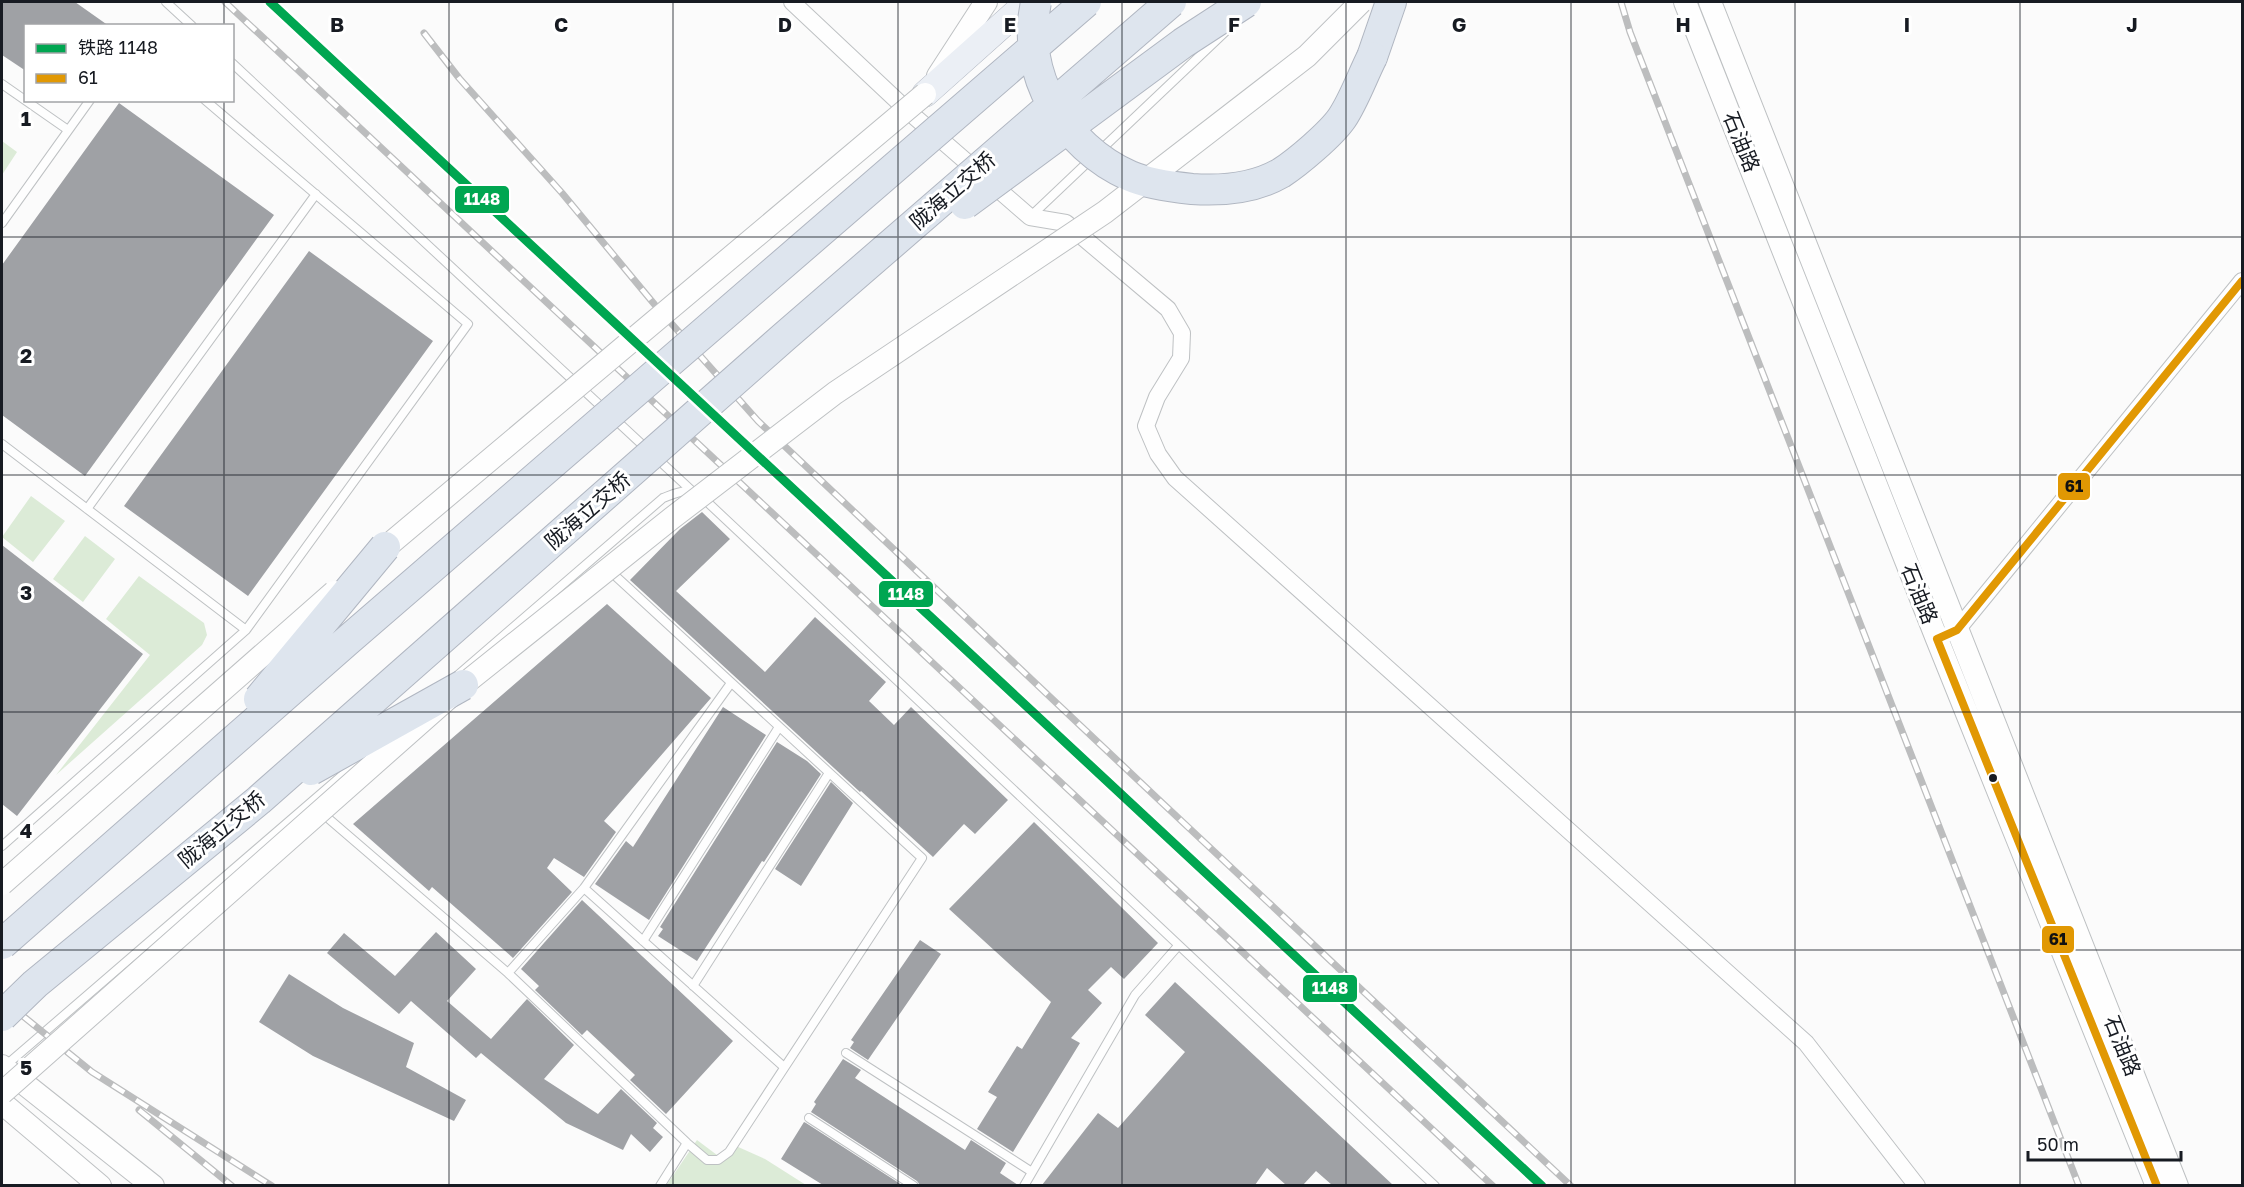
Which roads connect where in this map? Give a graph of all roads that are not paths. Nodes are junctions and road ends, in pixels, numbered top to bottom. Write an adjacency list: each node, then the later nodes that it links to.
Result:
1 (166, 2): 14 (lane)
2 (792, 2): 24 (street)
3 (986, 2): 17 (main road)
4 (1028, 2): 17 (main road)
5 (1036, 2): 10 (highway, bridge)
6 (1086, 2): 42 (highway, bridge)
7 (1171, 2): 27 (highway, 陇海立交桥, bridge)
8 (1257, 2): 13 (lane)
9 (1360, 2): 38 (main road, bridge)
10 (1390, 2)
11 (1685, 2): 35 (main road, 石油路)
12 (1710, 2): 35 (main road, 石油路)
13 (1240, 15): 24 (lane); 27 (highway, bridge)
14 (190, 24)
15 (234, 65): 28 (lane)
16 (2, 84): 18 (lane)
17 (925, 94): 32 (main road, bridge)
18 (24, 99)
19 (28, 102): 22 (lane)
20 (89, 102): 22 (lane)
21 (207, 102): 23 (lane)
22 (68, 130): 25 (lane)
23 (316, 194): 31 (lane); 34 (lane)
24 (1030, 217): 70 (street)
25 (2, 223)
26 (2242, 281): 35 (street)
27 (784, 338): 44 (highway, 陇海立交桥, bridge)
28 (581, 387): 30 (lane); 36 (lane)
29 (2, 444): 31 (lane)
30 (692, 490): 33 (lane); 52 (lane)
31 (87, 509): 34 (lane)
32 (385, 547): 36 (main road, bridge); 42 (highway, bridge)
33 (595, 557): 37 (lane); 40 (lane)
34 (246, 630): 46 (lane)
35 (1947, 635): 71 (main road, 石油路); 72 (main road, 石油路)
36 (241, 674): 47 (lane); 48 (main road, bridge)
37 (731, 683): 39 (lane); 49 (lane)
38 (463, 685): 44 (highway, bridge); 59 (main road, bridge)
39 (779, 727): 43 (lane); 50 (lane)
40 (381, 741)
41 (372, 749): 45 (lane)
42 (198, 772): 51 (highway, bridge)
43 (828, 773): 54 (lane); 57 (lane)
44 (259, 800): 55 (highway, 陇海立交桥, bridge)
45 (310, 802): 53 (lane); 58 (lane)
46 (2, 846)
47 (2, 876)
48 (2, 884)
49 (584, 888): 50 (lane); 53 (lane)
50 (643, 941): 54 (lane)
51 (2, 944)
52 (1178, 946): 63 (lane); 69 (lane)
53 (507, 973): 62 (lane)
54 (693, 986): 57 (lane)
55 (2, 1016)
56 (846, 1053): 63 (lane)
57 (784, 1067): 62 (lane)
58 (2, 1068): 65 (main road)
59 (2, 1092)
60 (2, 1103): 64 (main road)
61 (809, 1118): 67 (lane)
62 (687, 1143): 66 (lane)
63 (1032, 1172): 68 (lane)
64 (99, 1185)
65 (153, 1185)
66 (660, 1185)
67 (914, 1185)
68 (1024, 1185)
69 (1435, 1185)
70 (1917, 1185)
71 (2157, 1185)
72 (2177, 1185)

